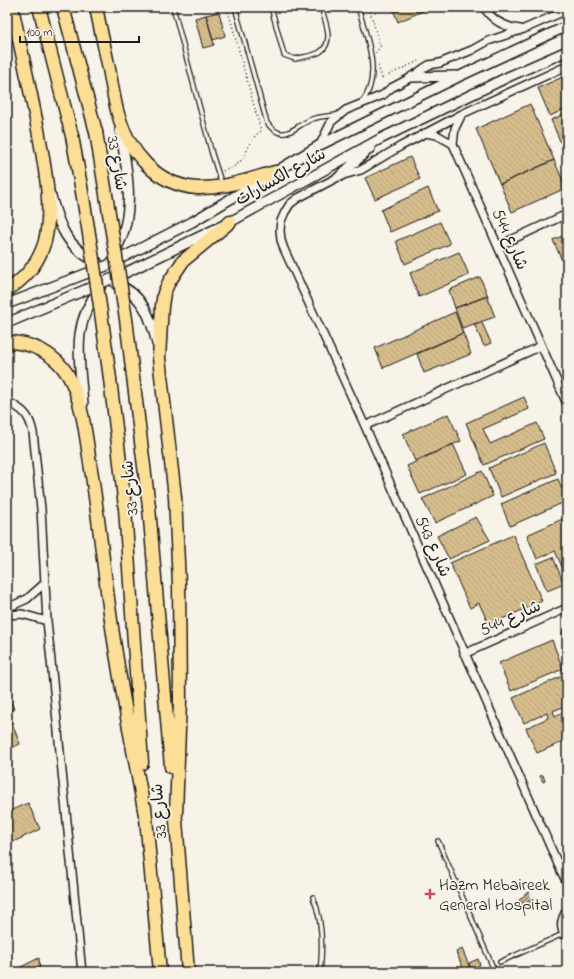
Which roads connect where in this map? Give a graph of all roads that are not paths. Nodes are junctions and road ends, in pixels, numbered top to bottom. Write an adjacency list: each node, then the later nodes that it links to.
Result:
1 (12, 7): 28 (highway)
2 (39, 7): 54 (highway, شارع 33, bridge)
3 (63, 7): 55 (highway, شارع 33, bridge)
4 (96, 7): 20 (highway)
5 (173, 7): 29 (lane)
6 (236, 7): 21 (lane)
7 (271, 7): 8 (lane)
8 (321, 7)
9 (358, 7): 18 (lane)
10 (484, 7): 13 (street)
11 (567, 10): 13 (street, شارع الكسارات)
12 (567, 26): 16 (street, شارع الكسارات)
13 (524, 29): 17 (street, شارع الكسارات)
14 (567, 51): 23 (street, شارع الكسارات)
15 (567, 66): 19 (street, شارع الكسارات)
16 (460, 76): 17 (street); 25 (street, شارع الكسارات)
17 (412, 77): 18 (street, شارع الكسارات)
18 (360, 105): 21 (street, شارع الكسارات)
19 (462, 114): 22 (street, شارع الكسارات); 24 (street)
20 (118, 115): 29 (highway); 34 (street)
21 (338, 115): 25 (street, شارع الكسارات)
22 (425, 133): 24 (street); 27 (street, شارع الكسارات)
23 (380, 139): 27 (street); 32 (street, شارع الكسارات)
24 (453, 144): 33 (street, شارع 544)
25 (320, 145): 26 (street, شارع الكسارات)
26 (275, 172): 29 (highway); 34 (street, شارع الكسارات)
27 (340, 176): 31 (street, شارع الكسارات)
28 (48, 186): 34 (street); 38 (highway)
29 (222, 186)
30 (567, 214): 33 (street)
31 (281, 221): 46 (street, شارع 543)
32 (230, 222): 36 (street, شارع الكسارات); 43 (highway)
33 (498, 246): 42 (street, شارع 544)
34 (110, 267): 35 (street, شارع الكسارات); 36 (street); 37 (street)
35 (86, 272): 37 (street); 39 (street, شارع الكسارات)
36 (125, 273): 37 (street, شارع الكسارات)
37 (102, 279): 40 (street, شارع الكسارات); 43 (street); 47 (street)
38 (7, 290)
39 (7, 304)
40 (7, 324)
41 (7, 342): 47 (highway)
42 (541, 346): 45 (street, شارع 544); 46 (street)
43 (159, 358): 55 (highway)
44 (7, 401): 48 (street)
45 (567, 404)
46 (365, 426): 53 (street, شارع 543)
47 (85, 429): 54 (highway)
48 (45, 583): 49 (street); 52 (street)
49 (7, 608)
50 (567, 608): 53 (street, شارع 544)
51 (7, 615): 52 (street)
52 (47, 621): 62 (street)
53 (464, 654): 57 (street, شارع 543)
54 (145, 815): 63 (highway, شارع 33)
55 (176, 815): 64 (highway, شارع 33)
56 (438, 842): 66 (lane)
57 (567, 883)
58 (313, 897): 65 (lane)
59 (567, 910): 60 (street)
60 (565, 937): 61 (lane)
61 (500, 962)
62 (82, 972)
63 (160, 972)
64 (188, 972)
65 (320, 972)
66 (494, 972)

